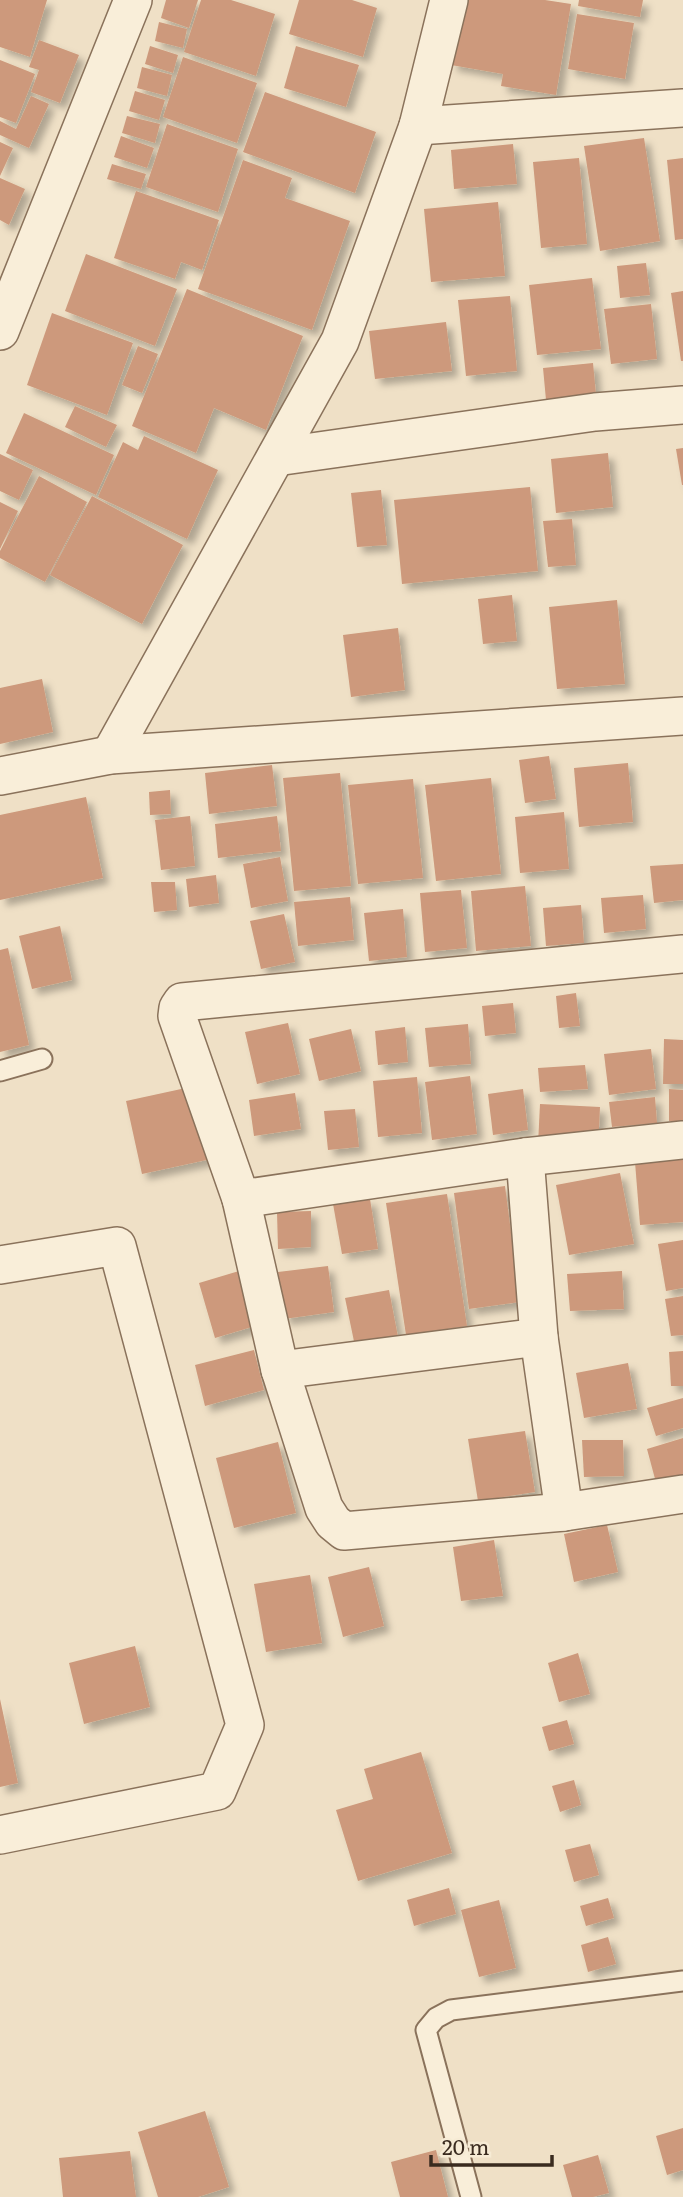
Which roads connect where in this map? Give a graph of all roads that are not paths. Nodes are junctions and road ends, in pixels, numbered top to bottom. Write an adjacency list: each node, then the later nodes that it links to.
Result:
1 (134, 0): 5 (street)
2 (449, 0): 4 (street)
3 (683, 108): 4 (street)
4 (418, 126): 7 (street)
5 (0, 331)
6 (683, 405): 7 (street)
7 (276, 457): 9 (street)
8 (683, 716): 9 (street)
9 (110, 755): 10 (street)
10 (0, 776)
11 (683, 954): 16 (street)
12 (41, 1059): 13 (lane)
13 (0, 1072)
14 (683, 1140): 15 (street)
15 (526, 1157): 16 (street); 18 (street)
16 (241, 1199): 19 (street)
17 (0, 1265): 22 (street)
18 (539, 1337): 19 (street); 21 (street)
19 (280, 1370): 21 (street)
20 (683, 1494): 21 (street)
21 (565, 1512)
22 (0, 1835)
23 (683, 1981): 24 (lane)
24 (471, 2197)

